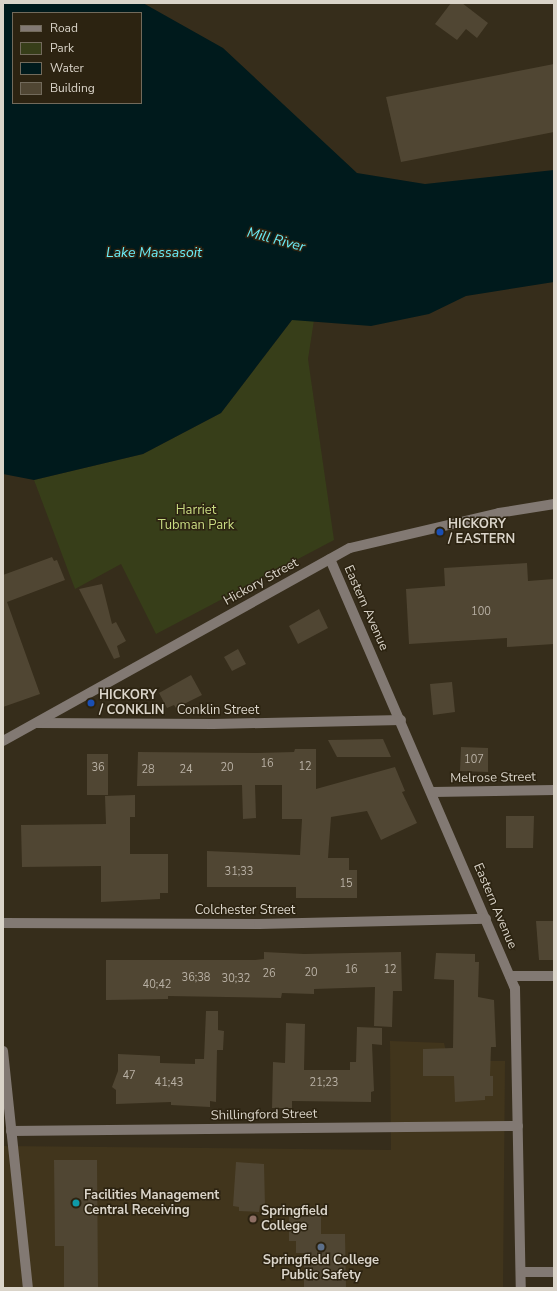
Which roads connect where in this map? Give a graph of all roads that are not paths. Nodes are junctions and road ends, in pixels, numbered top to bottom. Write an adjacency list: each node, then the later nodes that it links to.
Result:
1 (554, 504): 2 (street, Hickory Street)
2 (330, 558): 3 (street, Eastern Avenue); 4 (street, Hickory Street)
3 (401, 720): 4 (street, Conklin Street); 7 (street, Eastern Avenue)
4 (36, 723): 5 (street, Hickory Street)
5 (3, 741)
6 (554, 790): 7 (street, Melrose Street)
7 (433, 792): 8 (street, Eastern Avenue)
8 (486, 919): 9 (street, Colchester Street); 10 (street, Eastern Avenue)
9 (3, 923)
10 (510, 976): 11 (street); 13 (street, Eastern Avenue)
11 (554, 976)
12 (3, 1051): 14 (street)
13 (518, 1126): 14 (street, Shillingford Street); 15 (street, Eastern Avenue)
14 (11, 1131): 17 (street)
15 (521, 1272): 16 (street); 18 (street, Eastern Avenue)
16 (554, 1272)
17 (28, 1288)
18 (521, 1288)

